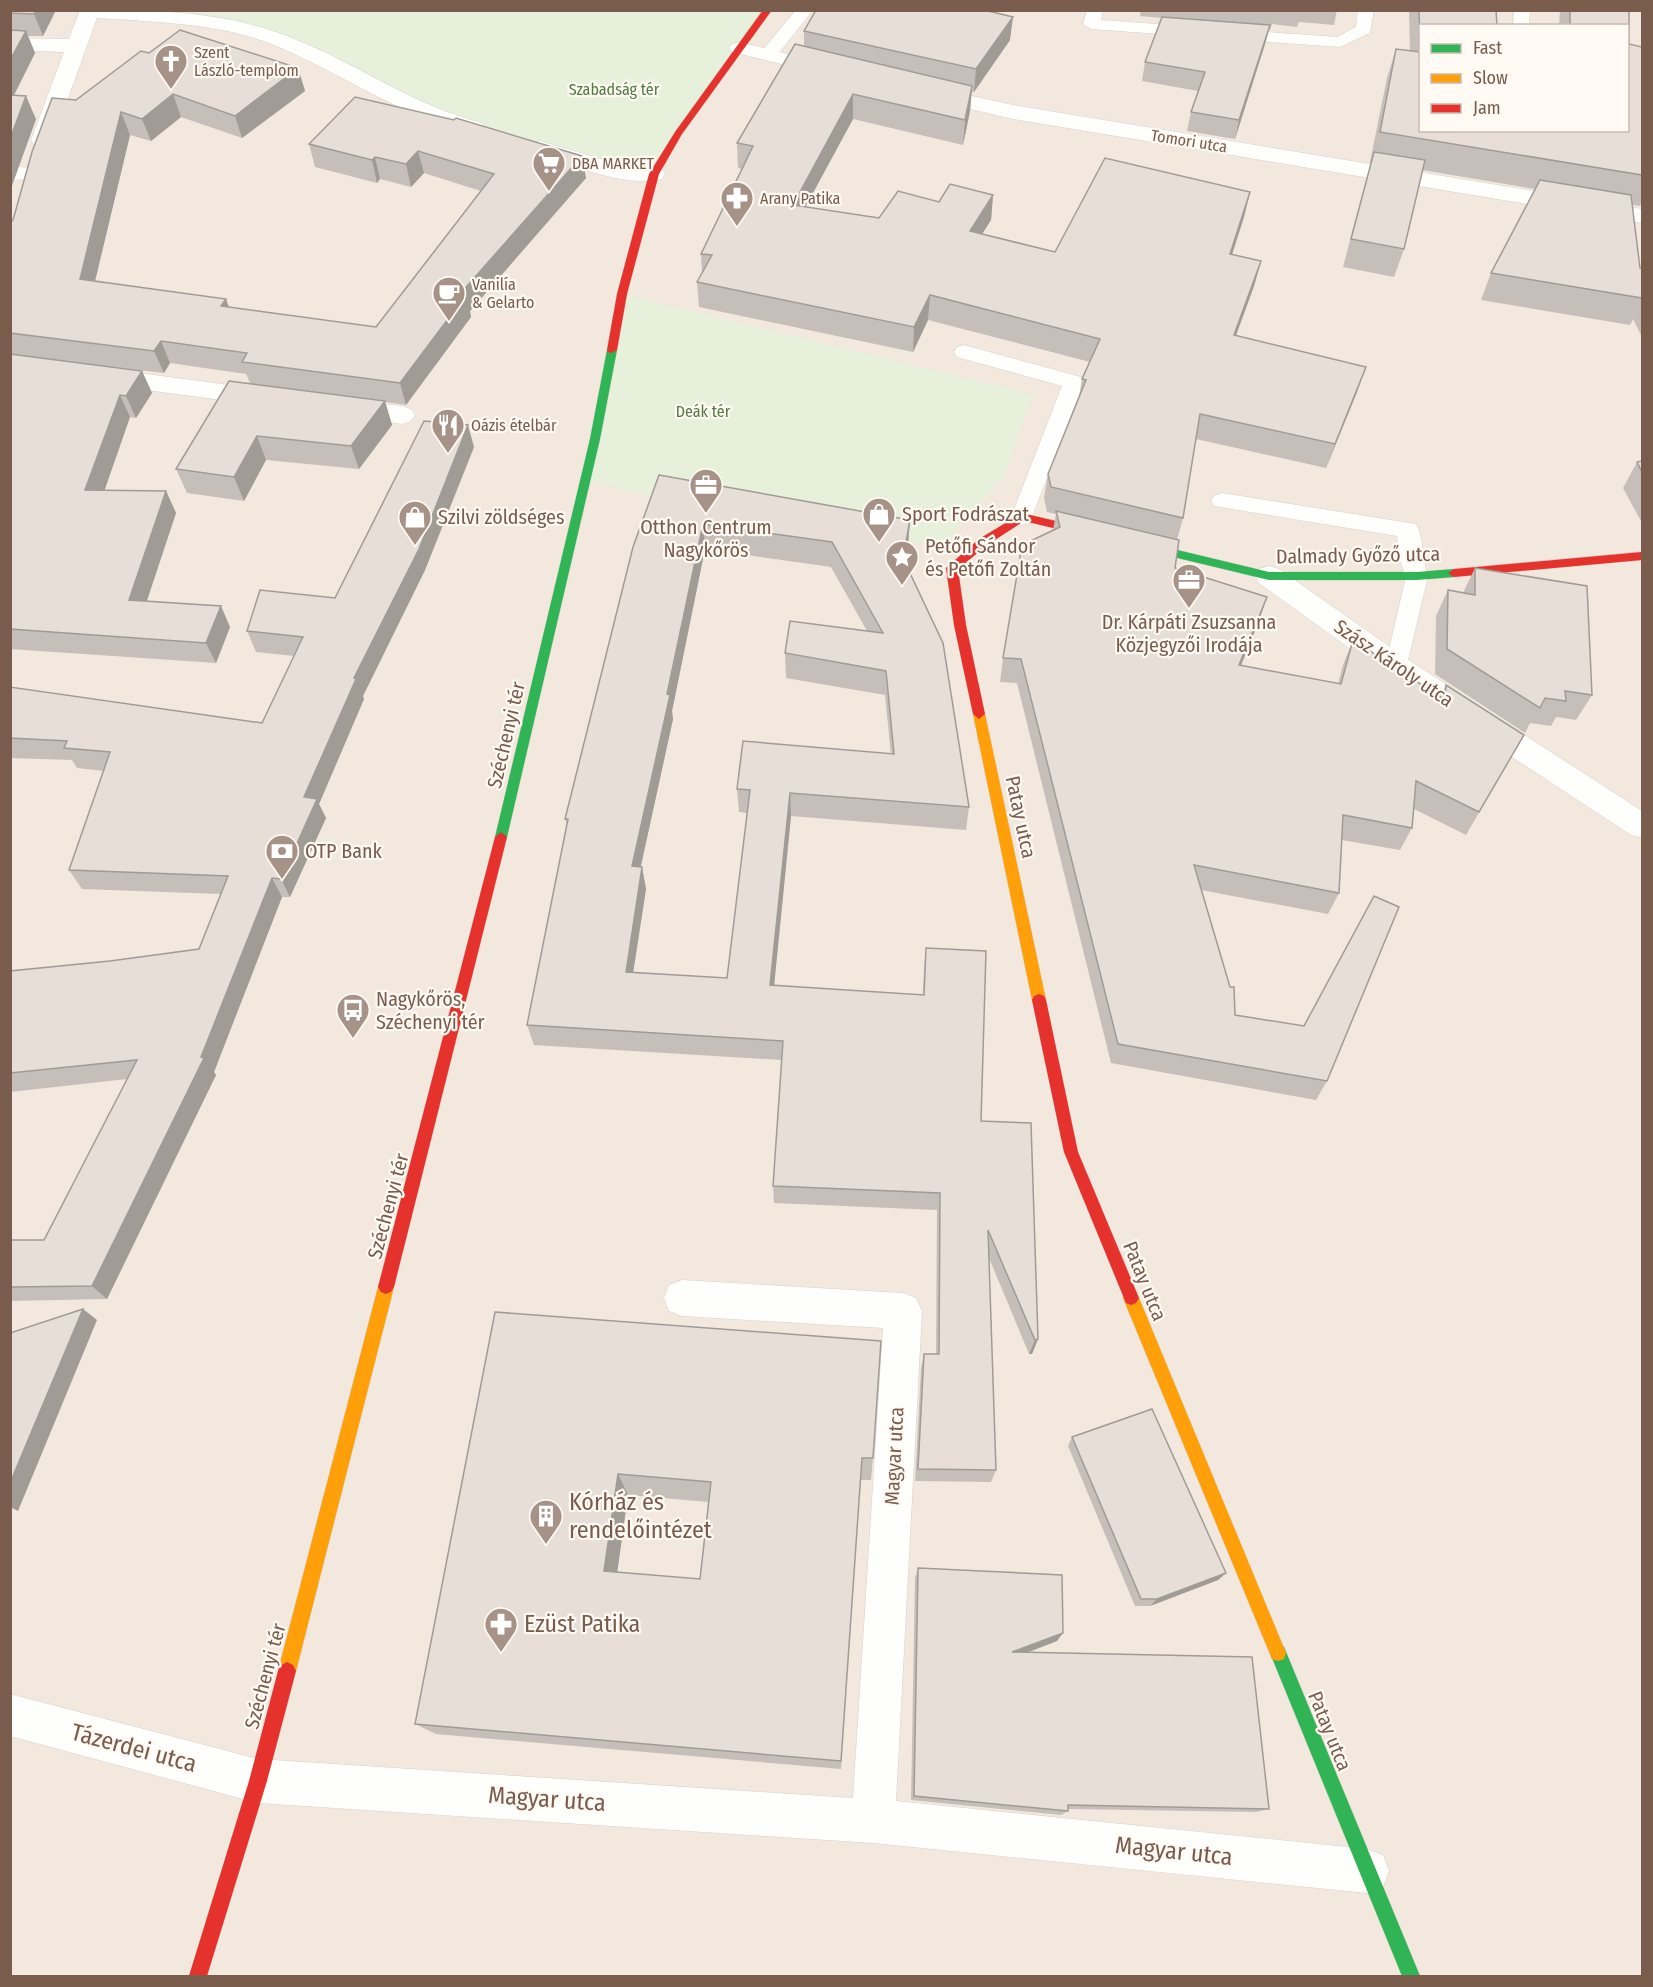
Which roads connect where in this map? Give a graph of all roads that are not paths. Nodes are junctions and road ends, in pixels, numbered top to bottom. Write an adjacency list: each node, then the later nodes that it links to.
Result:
1 (768, 10): 8 (main road)
2 (805, 10): 9 (lane)
3 (1095, 10): 4 (lane)
4 (1366, 10)
5 (90, 11): 7 (street); 12 (street)
6 (10, 44): 7 (street)
7 (77, 46): 14 (street)
8 (739, 48): 9 (street); 15 (main road)
9 (768, 55): 10 (street)
10 (851, 74)
11 (909, 88): 17 (street, Tomori utca)
12 (490, 133)
13 (524, 143): 15 (street)
14 (20, 173): 16 (street)
15 (654, 174): 30 (main road, Széchenyi tér)
16 (23, 196)
17 (1642, 216)
18 (964, 352): 22 (lane)
19 (10, 364): 20 (street)
20 (402, 416)
21 (1222, 501): 25 (lane)
22 (1022, 517): 24 (main road, Dalmady Győző utca); 32 (main road, Patay utca)
23 (1642, 556): 25 (main road, Dalmady Győző utca)
24 (1269, 576): 25 (main road, Dalmady Győző utca); 26 (street, Szász Károly utca)
25 (1417, 576): 26 (lane)
26 (1396, 667): 27 (street, Szász Károly utca)
27 (1642, 826)
28 (682, 1298): 31 (street, Magyar utca)
29 (10, 1715): 30 (street, Tázerdei utca)
30 (258, 1780): 31 (street, Magyar utca); 33 (main road, Széchenyi tér)
31 (873, 1821): 32 (street, Magyar utca)
32 (1367, 1871): 34 (main road, Patay utca)
33 (198, 1977)
34 (1411, 1977)

